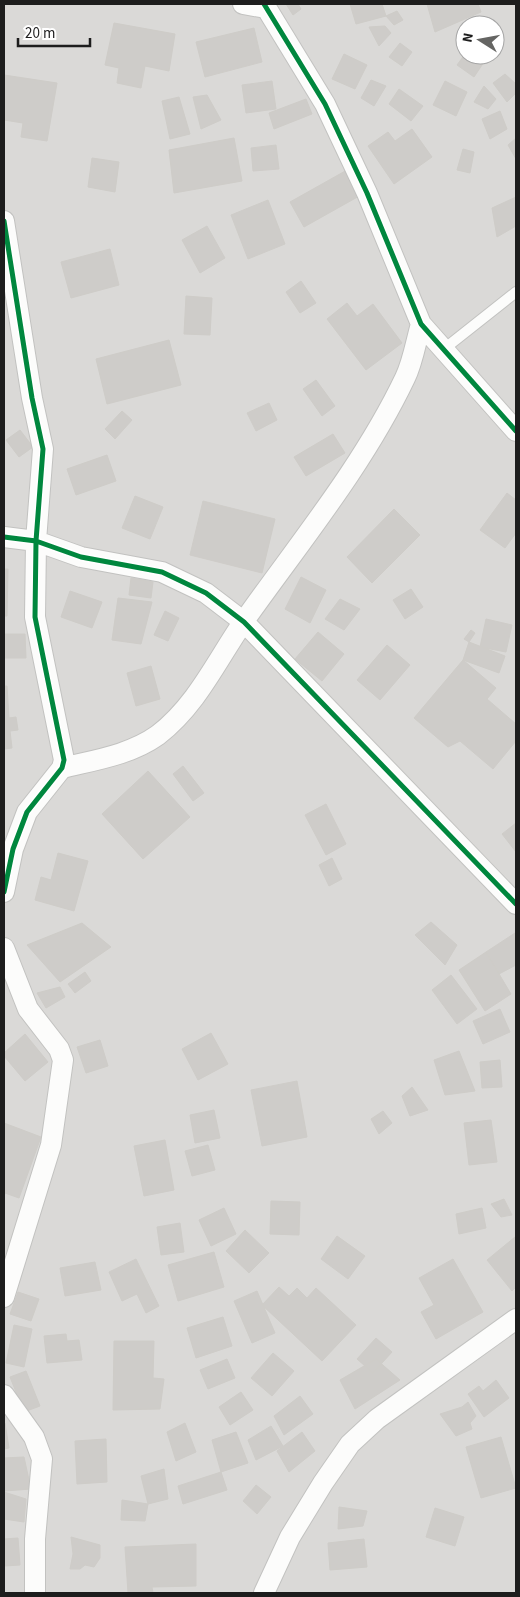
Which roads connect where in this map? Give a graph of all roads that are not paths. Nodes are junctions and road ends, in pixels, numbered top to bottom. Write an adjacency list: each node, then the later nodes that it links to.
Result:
1 (243, 4): 2 (street)
2 (265, 6): 5 (street)
3 (4, 221): 9 (street)
4 (516, 292): 6 (lane)
5 (421, 324): 6 (street); 10 (street)
6 (444, 349): 7 (street)
7 (516, 431)
8 (4, 537): 9 (street)
9 (36, 541): 10 (street); 11 (street)
10 (244, 622): 11 (street); 13 (street)
11 (62, 768): 12 (street)
12 (4, 892)
13 (516, 904)
14 (4, 948): 15 (street)
15 (4, 1297)
16 (516, 1319): 19 (street)
17 (4, 1395): 18 (street)
18 (34, 1593)
19 (264, 1593)

